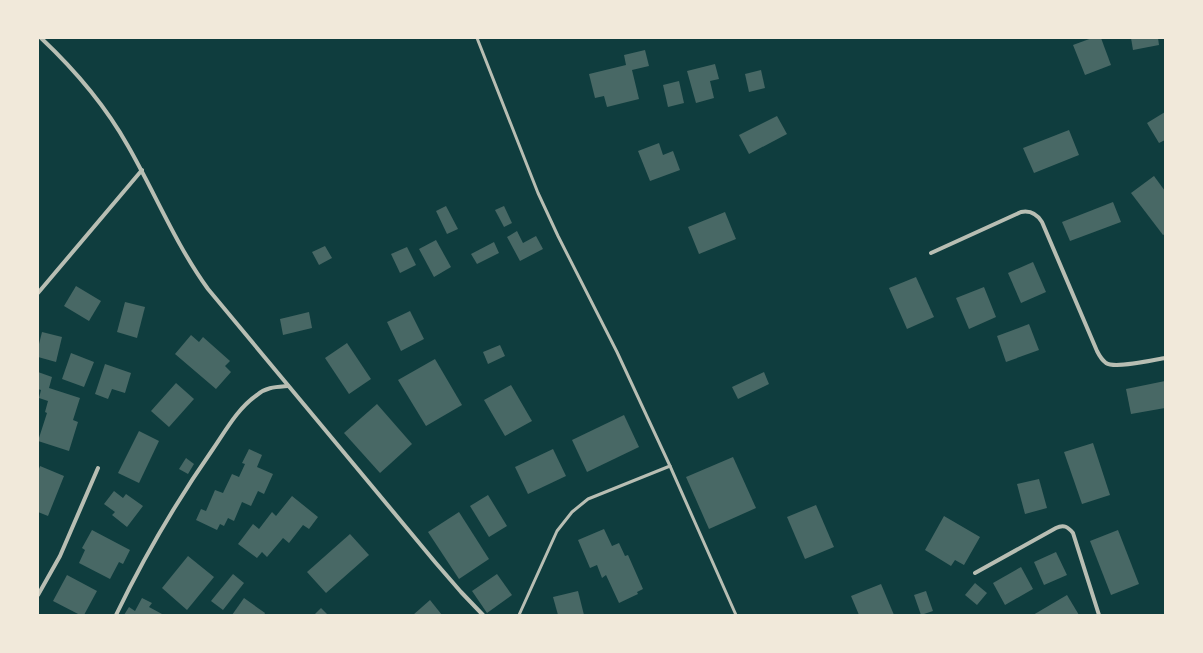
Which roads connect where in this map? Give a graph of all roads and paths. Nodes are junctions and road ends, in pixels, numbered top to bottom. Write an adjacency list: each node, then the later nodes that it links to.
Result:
1 (41, 38): 3 (street)
2 (477, 38): 8 (lane)
3 (142, 170): 5 (street); 7 (street)
4 (931, 253): 6 (street)
5 (38, 293)
6 (1165, 358)
7 (288, 386): 12 (street); 13 (street)
8 (670, 466): 14 (lane); 15 (lane)
9 (98, 468): 11 (street)
10 (975, 573): 16 (street)
11 (38, 595)
12 (116, 615)
13 (483, 615)
14 (519, 615)
15 (736, 615)
16 (1099, 615)

